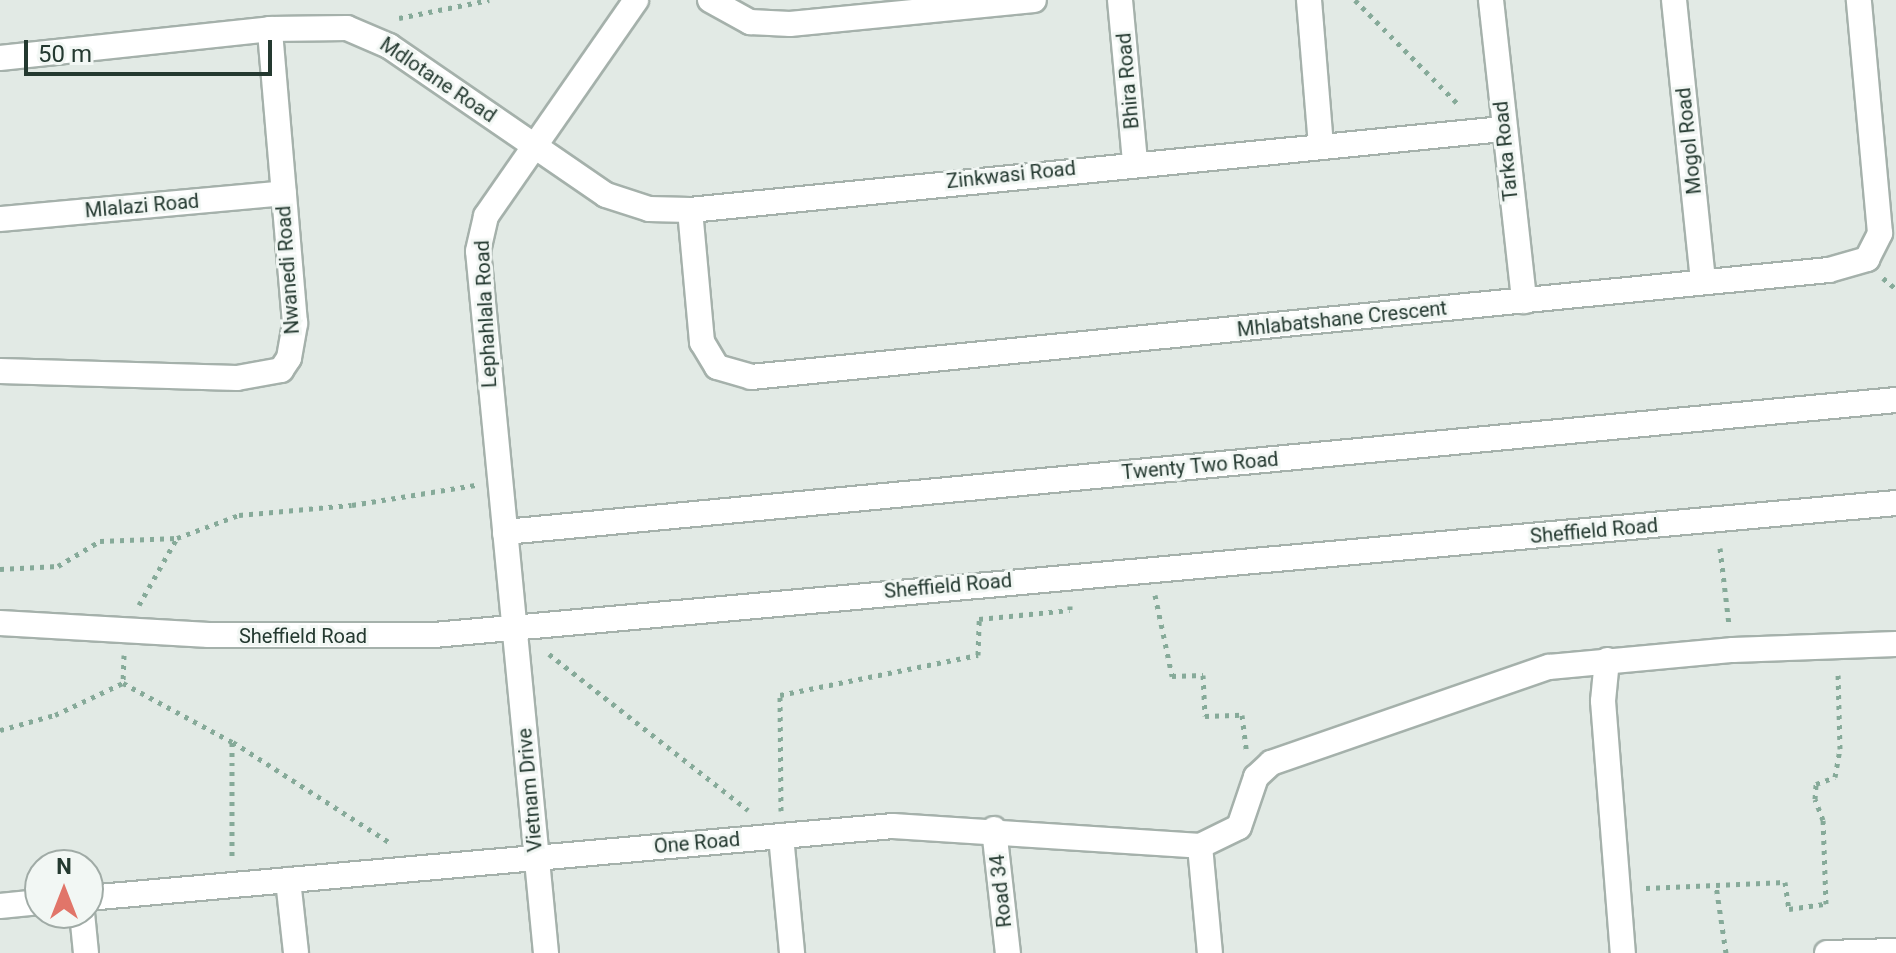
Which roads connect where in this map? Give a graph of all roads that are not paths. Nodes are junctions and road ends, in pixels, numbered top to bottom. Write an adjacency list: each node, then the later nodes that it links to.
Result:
1 (636, 0): 13 (street, Lephahlala Road)
2 (710, 0): 3 (street)
3 (1034, 0)
4 (1120, 0): 14 (street, Bhira Road)
5 (1309, 0): 12 (street)
6 (1491, 0): 11 (street, Tarka Road)
7 (1674, 0): 18 (street, Mogol Road)
8 (1859, 0): 18 (street, Mhlabatshane Crescent)
9 (270, 29): 10 (street, Mdlotane Road); 13 (street, Mdlotane Road); 15 (street, Nwanedi Road)
10 (0, 58)
11 (1503, 129): 12 (street, Zinkwasi Road); 19 (street, Tarka Road)
12 (1321, 145): 14 (street, Zinkwasi Road)
13 (535, 147): 16 (street, Zinkwasi Road); 23 (street, Lephahlala Road)
14 (1135, 162): 16 (street, Zinkwasi Road)
15 (284, 193): 17 (street, Mlalazi Road); 20 (street, Nwanedi Road)
16 (690, 210): 19 (street, Mhlabatshane Crescent)
17 (0, 219)
18 (1703, 281): 19 (street, Mhlabatshane Crescent)
19 (1524, 301)
20 (0, 371)
21 (1896, 400): 23 (street, Twenty Two Road)
22 (1896, 503): 25 (street, Sheffield Road)
23 (505, 532): 25 (street, Lephahlala Road)
24 (0, 623): 25 (street, Sheffield Road)
25 (514, 627): 31 (street, Vietnam Drive)
26 (1896, 644): 27 (street)
27 (1607, 660): 30 (street); 44 (street)
28 (994, 829): 29 (street, One Road); 30 (street, One Road); 42 (street, Road 34)
29 (781, 836): 31 (street, One Road); 41 (street)
30 (1200, 846): 43 (street)
31 (536, 857): 32 (street, One Road); 40 (street, Vietnam Drive)
32 (288, 880): 33 (street, One Road); 39 (street)
33 (104, 897)
34 (24, 904): 35 (street)
35 (0, 906)
36 (84, 929): 38 (street)
37 (1896, 951): 45 (street)
38 (86, 953)
39 (296, 953)
40 (546, 953)
41 (792, 953)
42 (1008, 953)
43 (1210, 953)
44 (1623, 953)
45 (1827, 953)

